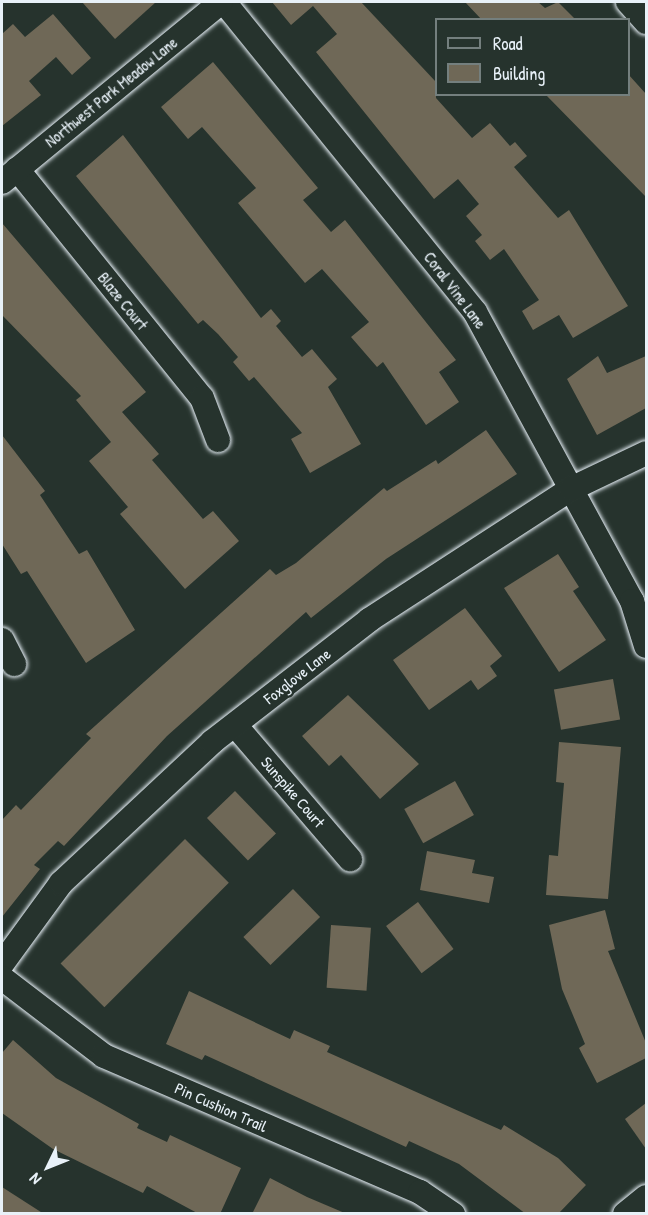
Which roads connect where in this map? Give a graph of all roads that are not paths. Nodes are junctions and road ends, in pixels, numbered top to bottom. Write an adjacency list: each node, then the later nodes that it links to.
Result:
1 (222, 2): 4 (street, Northwest Park Meadow Lane); 7 (street, Coral Vine Lane)
2 (628, 2): 3 (street)
3 (646, 22)
4 (9, 176): 5 (street, Blaze Court)
5 (218, 440)
6 (646, 453): 7 (street, Foxglove Lane)
7 (571, 489): 9 (street, Coral Vine Lane); 11 (street, Foxglove Lane)
8 (2, 640): 10 (street)
9 (646, 646)
10 (14, 664)
11 (235, 724): 12 (street, Sunspike Court); 13 (street, Foxglove Lane)
12 (350, 859)
13 (2, 964)
14 (2, 978): 16 (street, Pin Cushion Trail)
15 (646, 1197): 17 (street)
16 (453, 1214)
17 (625, 1214)

